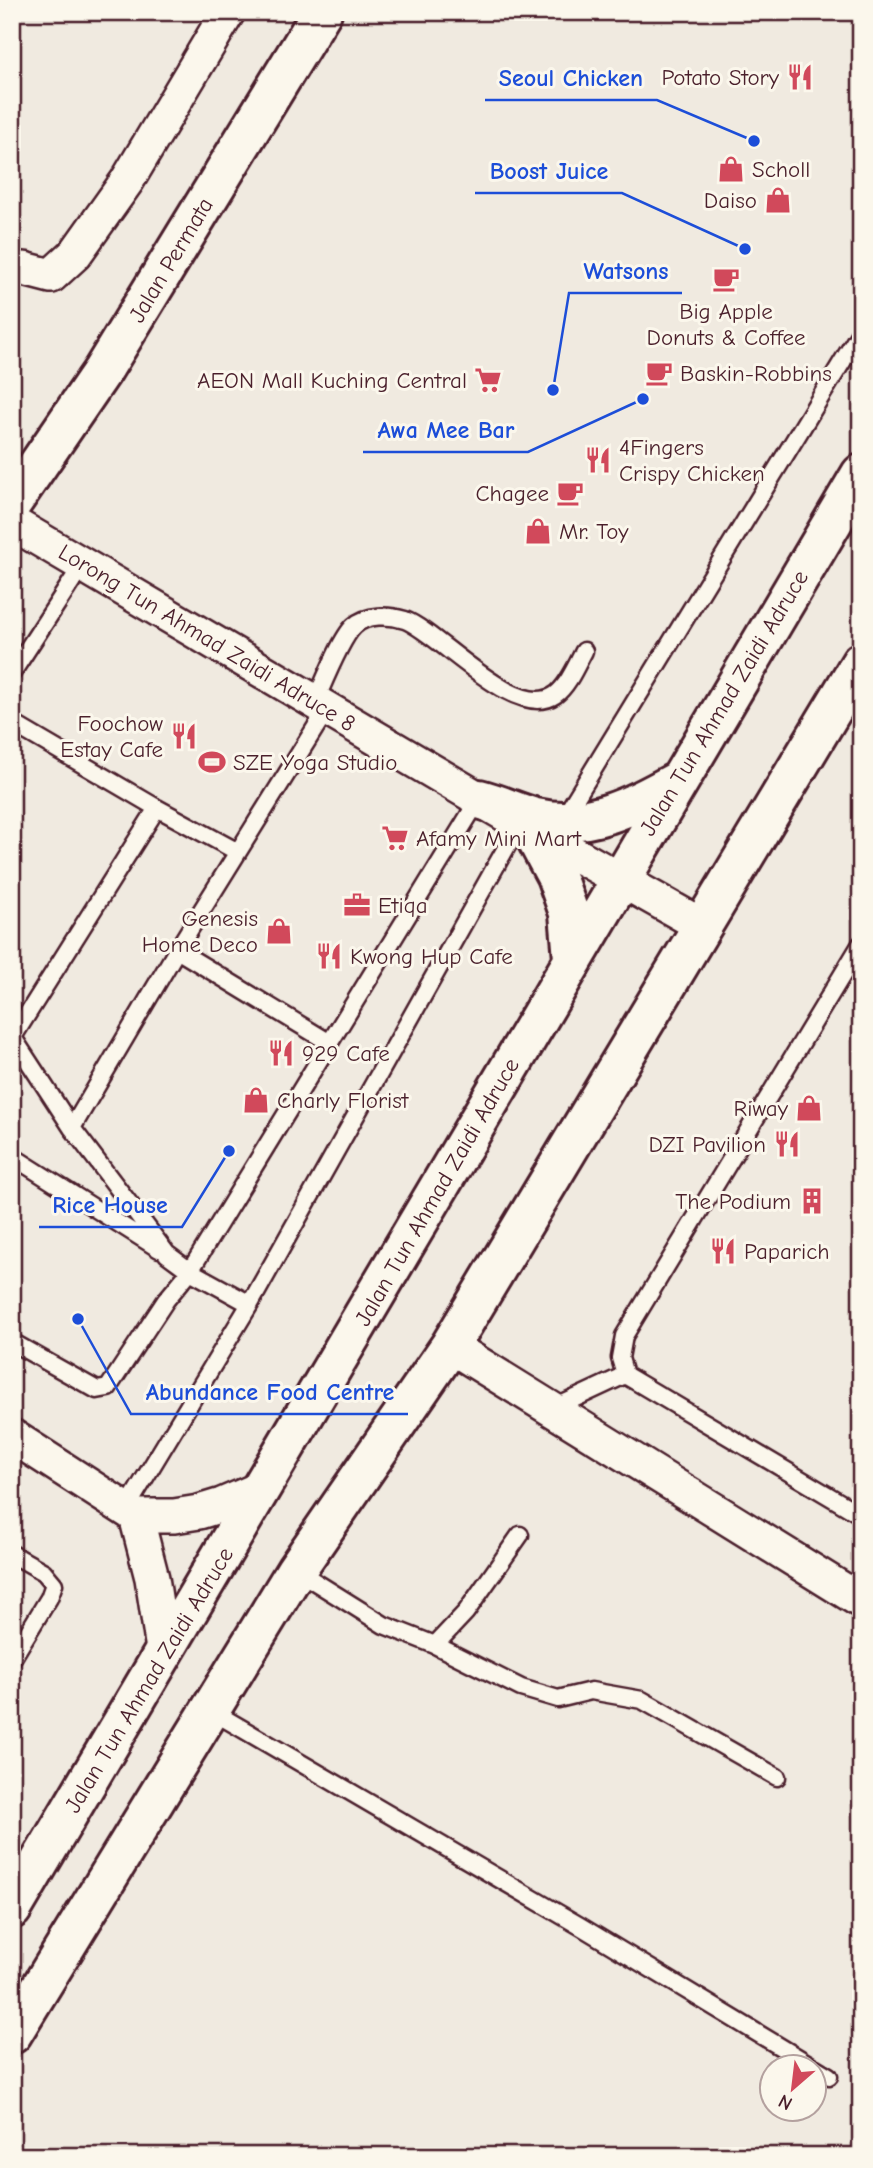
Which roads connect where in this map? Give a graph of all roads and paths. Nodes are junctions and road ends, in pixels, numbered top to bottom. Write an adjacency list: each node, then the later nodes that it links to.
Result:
1 (228, 12): 3 (street)
2 (312, 16): 6 (main road, Jalan Permata)
3 (24, 269)
4 (861, 331): 17 (lane)
5 (861, 474): 14 (main road, Jalan Tun Ahmad Zaidi Adruce)
6 (12, 503)
7 (12, 523): 8 (street, Lorong Tun Ahmad Zaidi Adruce 8)
8 (83, 564): 11 (lane); 12 (street, Lorong Tun Ahmad Zaidi Adruce 8)
9 (584, 651): 12 (lane)
10 (861, 662): 20 (main road)
11 (12, 673)
12 (321, 705): 15 (street, Lorong Tun Ahmad Zaidi Adruce 8); 18 (lane)
13 (12, 723): 16 (lane)
14 (677, 781): 17 (main road); 19 (main road, Jalan Tun Ahmad Zaidi Adruce)
15 (479, 799): 17 (main road); 25 (lane)
16 (157, 808): 18 (lane); 24 (lane)
17 (537, 824): 19 (street); 23 (main road); 30 (lane)
18 (238, 852): 22 (lane)
19 (620, 879): 20 (street); 23 (main road, Jalan Tun Ahmad Zaidi Adruce)
20 (701, 925): 32 (main road)
21 (861, 944): 33 (lane)
22 (177, 950): 25 (lane); 26 (lane)
23 (573, 958): 36 (main road, Jalan Tun Ahmad Zaidi Adruce)
24 (13, 1037): 26 (lane)
25 (330, 1043): 29 (lane)
26 (72, 1128): 28 (lane)
27 (12, 1156): 28 (lane)
28 (167, 1254): 29 (lane)
29 (190, 1271): 30 (lane); 31 (lane)
30 (250, 1304): 37 (lane)
31 (12, 1342)
32 (450, 1346): 34 (street); 41 (main road)
33 (625, 1375): 34 (lane); 38 (lane)
34 (552, 1409): 42 (street)
35 (12, 1436): 37 (street)
36 (264, 1487): 37 (street); 44 (main road, Jalan Tun Ahmad Zaidi Adruce)
37 (131, 1513): 44 (street)
38 (861, 1515)
39 (520, 1535): 43 (lane)
40 (12, 1554): 45 (lane)
41 (296, 1570): 43 (lane); 46 (main road)
42 (861, 1601)
43 (435, 1645): 47 (lane)
44 (164, 1656): 48 (main road, Jalan Tun Ahmad Zaidi Adruce)
45 (12, 1659)
46 (210, 1710): 49 (main road); 50 (lane)
47 (777, 1777)
48 (12, 1909)
49 (12, 2034)
50 (788, 2052)

